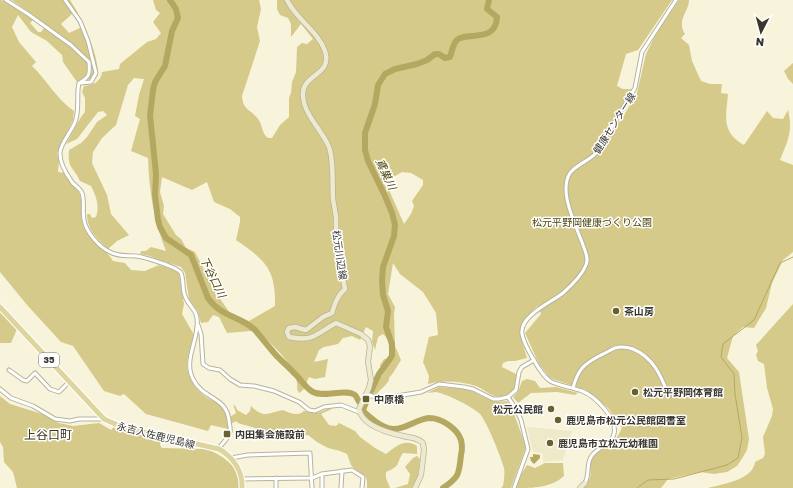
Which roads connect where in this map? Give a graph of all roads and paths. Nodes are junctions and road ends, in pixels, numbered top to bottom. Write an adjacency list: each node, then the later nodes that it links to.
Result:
1 (6, 0): 5 (street)
2 (65, 0): 5 (street)
3 (287, 0): 13 (main road, 松元川辺線)
4 (676, 0): 8 (street, 健康センター線)
5 (79, 83): 7 (street)
6 (0, 307): 10 (main road, 永吉入佐鹿児島線 / 35)
7 (198, 326): 16 (street); 18 (street)
8 (534, 360): 11 (street, 健康センター線); 15 (street)
9 (9, 370): 10 (street)
10 (70, 382): 17 (main road, 永吉入佐鹿児島線 / 35)
11 (573, 388): 14 (street); 25 (street, 健康センター線)
12 (0, 389): 17 (street)
13 (367, 394): 15 (street); 16 (main road, 松元川辺線)
14 (669, 396)
15 (508, 397): 33 (street)
16 (359, 411): 32 (main road)
17 (104, 419): 18 (main road, 永吉入佐鹿児島線 / 35)
18 (218, 449): 19 (main road, 永吉入佐鹿児島線 / 35)
19 (230, 458): 23 (street); 24 (main road, 永吉入佐鹿児島線 / 35)
20 (342, 471): 21 (street); 30 (street); 31 (street)
21 (322, 474): 23 (street); 29 (street)
22 (276, 478): 23 (street); 24 (street); 27 (street)
23 (312, 478): 28 (street)
24 (241, 479): 26 (main road, 永吉入佐鹿児島線 / 35)
25 (585, 483): 34 (main road, 健康センター線)
26 (242, 488)
27 (276, 488)
28 (312, 488)
29 (322, 488)
30 (341, 488)
31 (362, 488)
32 (415, 488)
33 (514, 488)
34 (580, 488)

